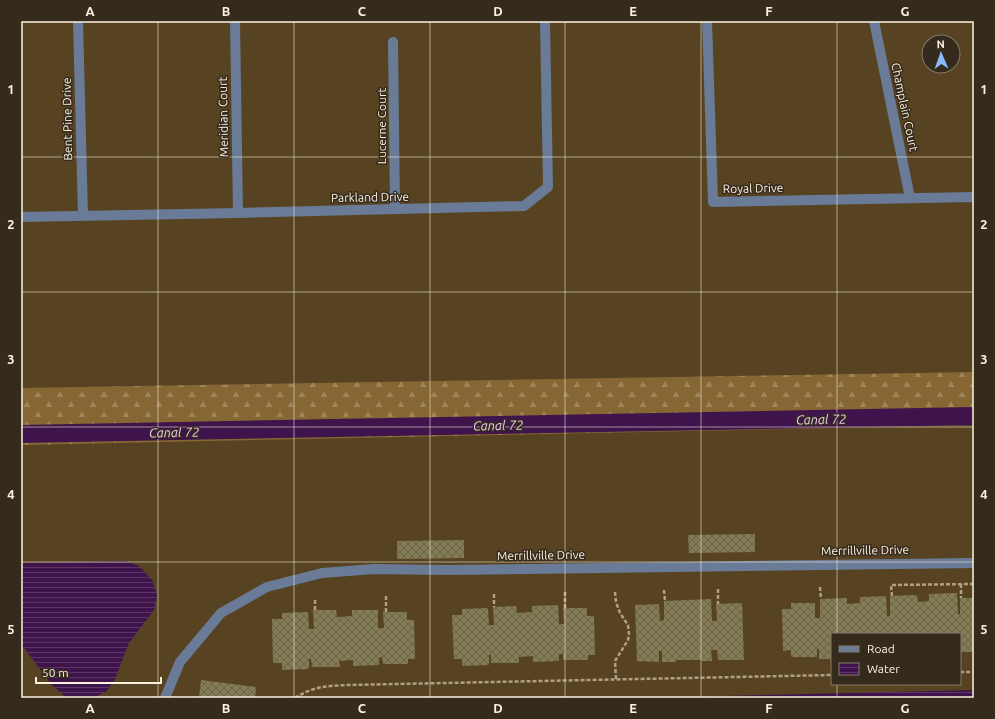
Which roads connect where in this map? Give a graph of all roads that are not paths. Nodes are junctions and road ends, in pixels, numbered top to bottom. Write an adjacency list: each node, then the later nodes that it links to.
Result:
1 (78, 21): 11 (street, Bent Pine Drive)
2 (235, 21): 10 (street, Meridian Court)
3 (545, 21): 9 (street, Parkland Drive)
4 (707, 21): 8 (street, Royal Drive)
5 (874, 21): 8 (street, Champlain Court)
6 (393, 42): 9 (street, Lucerne Court)
7 (974, 197): 8 (street, Royal Drive)
8 (910, 198)
9 (395, 210): 10 (street, Parkland Drive)
10 (238, 213): 11 (street, Parkland Drive)
11 (83, 216): 12 (street, Parkland Drive)
12 (21, 217)
13 (974, 562): 14 (street, Merrillville Drive)
14 (164, 698)

